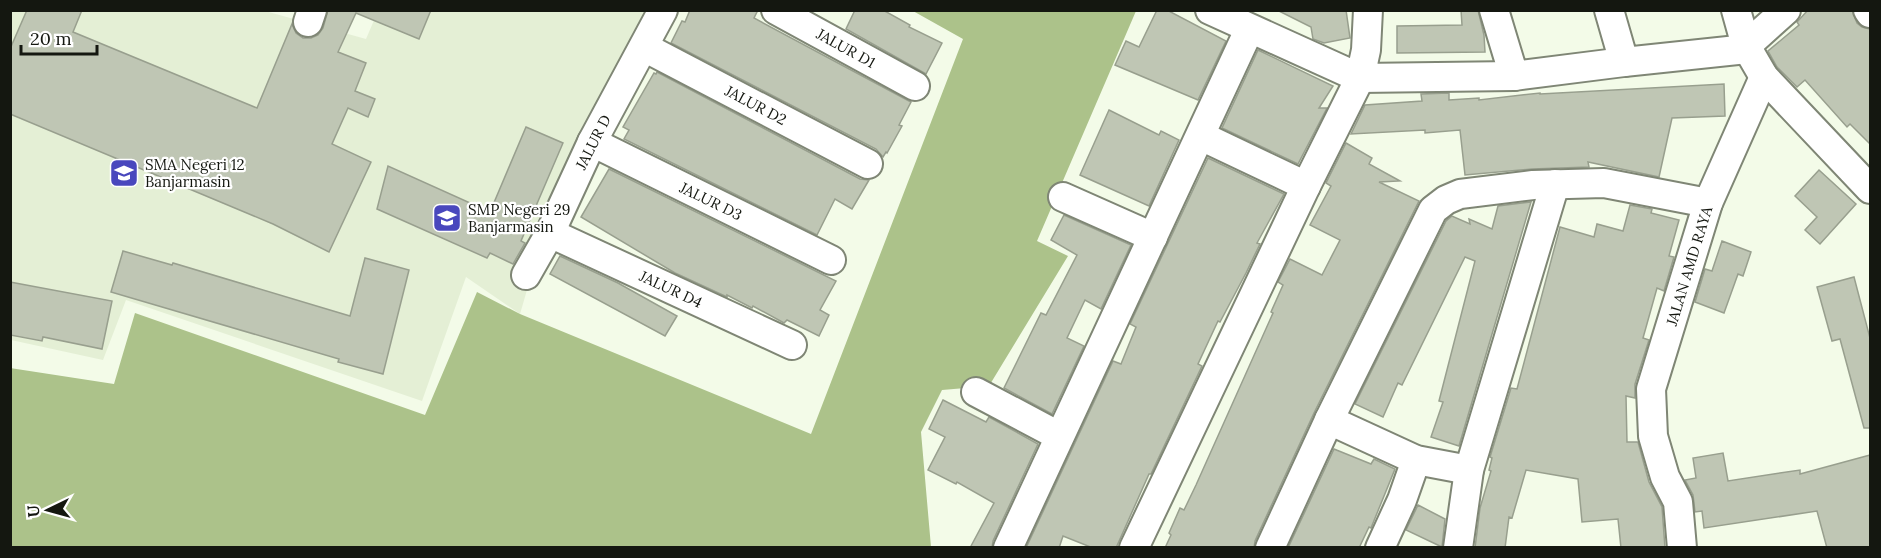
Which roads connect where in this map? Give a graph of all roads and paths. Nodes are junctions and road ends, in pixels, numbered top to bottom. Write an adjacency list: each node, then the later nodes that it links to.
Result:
1 (663, 10): 10 (street, JALUR D)
2 (776, 10): 16 (street, JALUR D1)
3 (1210, 10): 9 (street)
4 (1368, 10): 15 (street)
5 (1494, 10): 13 (street)
6 (1609, 10): 12 (street)
7 (1736, 10): 11 (street)
8 (1786, 10): 11 (street)
9 (1249, 30): 15 (street); 17 (street)
10 (644, 47): 18 (street, JALUR D); 19 (street, JALUR D2)
11 (1747, 47): 12 (street); 14 (street)
12 (1624, 62): 13 (street)
13 (1514, 76): 15 (street)
14 (1764, 77): 22 (street); 24 (street, JALAN AMD RAYA)
15 (1360, 78): 21 (street)
16 (915, 86)
17 (1201, 136): 21 (street); 26 (street)
18 (592, 142): 25 (street, JALUR D); 27 (street, JALUR D3)
19 (868, 164)
20 (1555, 184): 24 (street); 31 (street); 34 (street)
21 (1306, 186): 36 (street)
22 (1870, 189)
23 (1063, 196): 26 (street)
24 (1708, 203): 40 (street, JALAN AMD RAYA)
25 (550, 233): 28 (street, JALUR D); 29 (street, JALUR D4)
26 (1153, 237): 32 (street)
27 (831, 260)
28 (525, 275)
29 (792, 345)
30 (976, 393): 32 (street)
31 (1329, 420): 33 (street); 37 (street)
32 (1059, 436): 35 (street)
33 (1416, 460): 34 (street); 38 (street)
34 (1469, 470): 39 (street)
35 (1008, 548)
36 (1134, 548)
37 (1270, 548)
38 (1380, 548)
39 (1458, 548)
40 (1682, 548)

